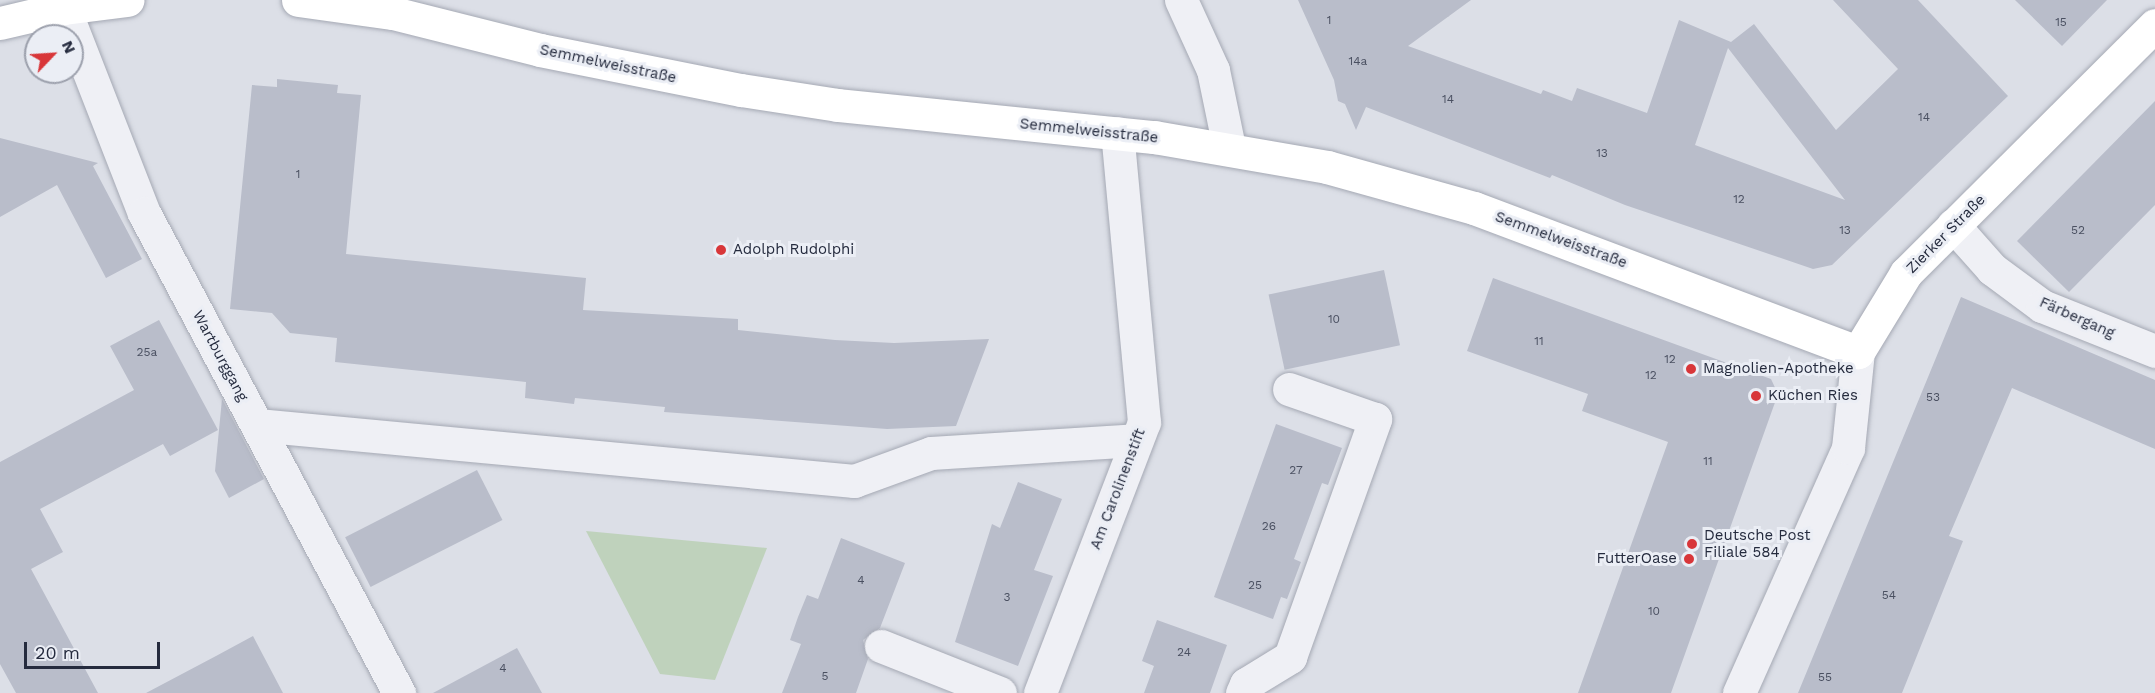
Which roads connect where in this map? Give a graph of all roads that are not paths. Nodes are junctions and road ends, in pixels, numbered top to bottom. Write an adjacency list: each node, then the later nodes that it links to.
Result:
1 (127, 0): 4 (main road)
2 (298, 0): 7 (main road, Semmelweisstraße)
3 (1181, 0): 8 (street)
4 (64, 8): 5 (main road); 13 (street, Wartburggang)
5 (0, 23)
6 (2155, 25): 9 (main road, Zierker Straße)
7 (1117, 133): 8 (main road, Semmelweisstraße); 14 (street, Am Carolinenstift)
8 (1229, 147): 11 (main road, Semmelweisstraße)
9 (1953, 225): 10 (street, Färbergang); 11 (main road, Zierker Straße)
10 (2155, 351)
11 (1858, 352): 20 (street, Zierker Straße)
12 (1289, 389): 19 (street)
13 (257, 426): 14 (street); 16 (street, Wartburggang)
14 (1136, 440): 18 (street, Am Carolinenstift)
15 (881, 646): 17 (street)
16 (399, 693)
17 (1000, 693)
18 (1040, 693)
19 (1242, 693)
20 (1739, 693)

